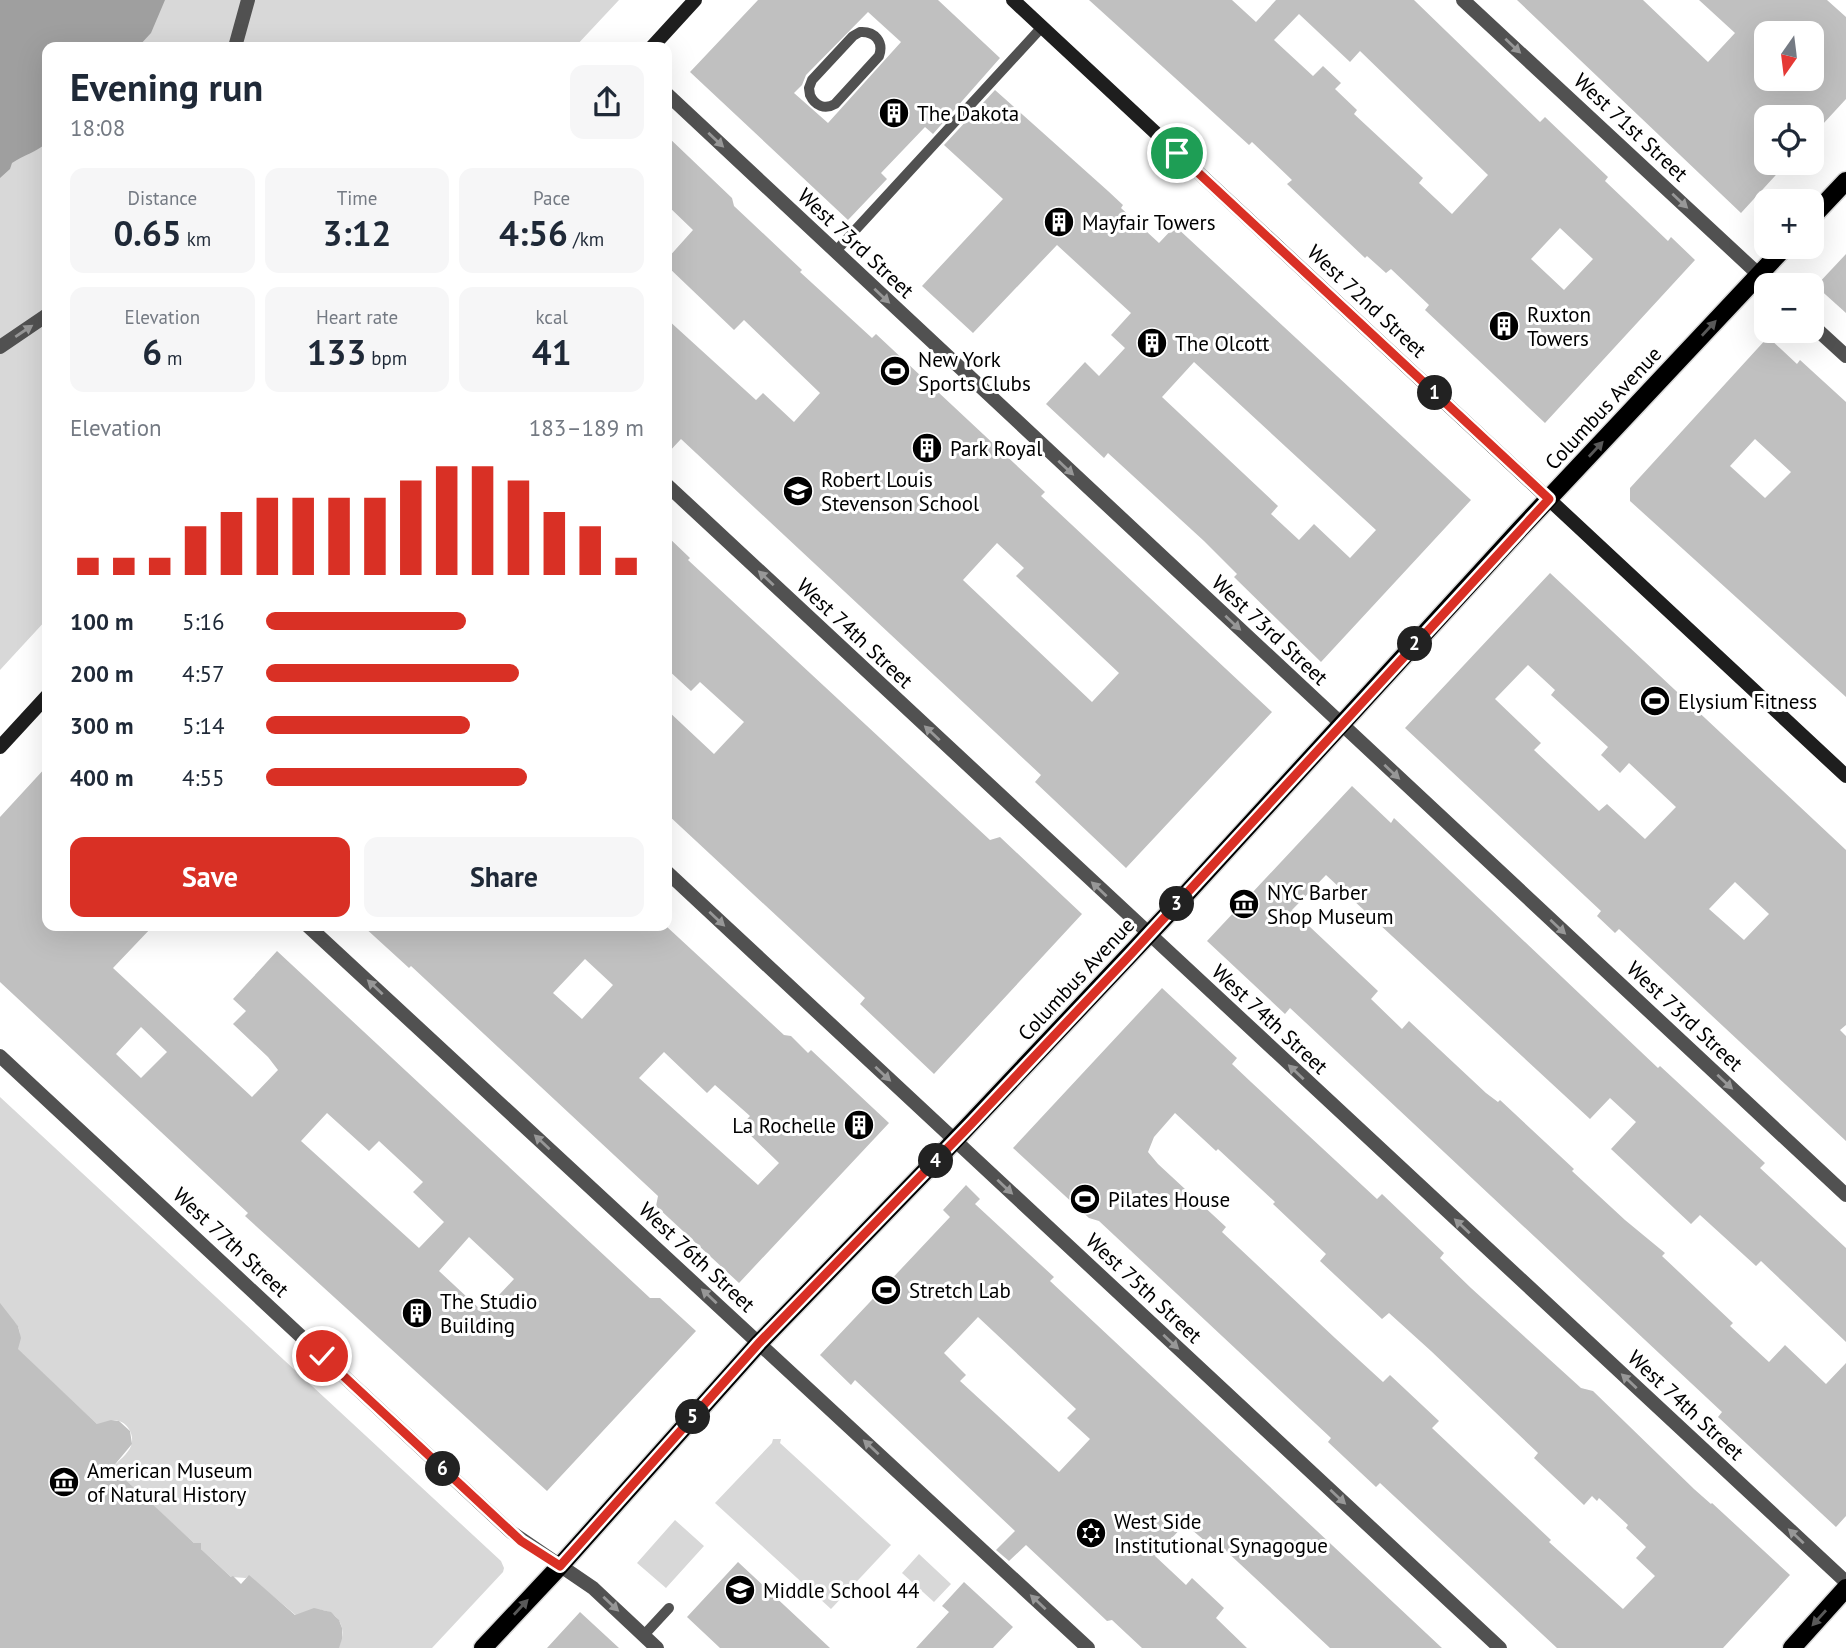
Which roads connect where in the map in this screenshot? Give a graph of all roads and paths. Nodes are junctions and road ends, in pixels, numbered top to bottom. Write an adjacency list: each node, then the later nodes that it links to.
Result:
1 (248, 0): 8 (street)
2 (695, 0): 9 (main road)
3 (1013, 0): 6 (main road, West 72nd Street)
4 (1463, 0): 14 (street, West 71st Street, one-way to 14)
5 (885, 27): 7 (lane)
6 (1042, 27): 13 (lane); 21 (main road, West 72nd Street)
7 (876, 36): 7 (lane)
8 (236, 42)
9 (657, 42)
10 (672, 99): 13 (street, West 73rd Street, one-way to 13)
11 (1846, 181): 12 (main road)
12 (1824, 204)
13 (835, 252): 23 (street, West 73rd Street, one-way to 23)
14 (1757, 273)
15 (1754, 291): 21 (main road, Columbus Avenue, one-way to 15)
16 (42, 318): 18 (street, one-way to 16)
17 (1824, 336): 19 (street)
18 (0, 347)
19 (1846, 356)
20 (672, 490): 28 (street, West 74th Street, one-way to 20)
21 (1549, 499): 23 (main road, Columbus Avenue); 25 (main road, West 72nd Street)
22 (42, 701): 24 (main road)
23 (1342, 725): 28 (main road, Columbus Avenue); 31 (street, West 73rd Street, one-way to 31)
24 (0, 747)
25 (1846, 776)
26 (672, 877): 30 (street, West 75th Street, one-way to 30)
27 (313, 931): 32 (street, West 76th Street, one-way to 27)
28 (1149, 935): 30 (main road, Columbus Avenue); 34 (street, West 74th Street, one-way to 28)
29 (0, 1056): 33 (street, West 77th Street)
30 (955, 1140): 32 (main road, Columbus Avenue); 41 (street, West 75th Street, one-way to 41)
31 (1846, 1195)
32 (759, 1343): 33 (main road, Columbus Avenue); 40 (street, West 76th Street, one-way to 32)
33 (560, 1566): 37 (street, West 77th Street, one-way to 37); 38 (main road, Columbus Avenue, one-way to 33)
34 (1846, 1582)
35 (1846, 1588): 42 (main road, one-way to 42)
36 (669, 1608): 37 (lane)
37 (644, 1635): 39 (street, West 77th Street)
38 (483, 1648)
39 (657, 1648)
40 (1088, 1648)
41 (1500, 1648)
42 (1792, 1648)

